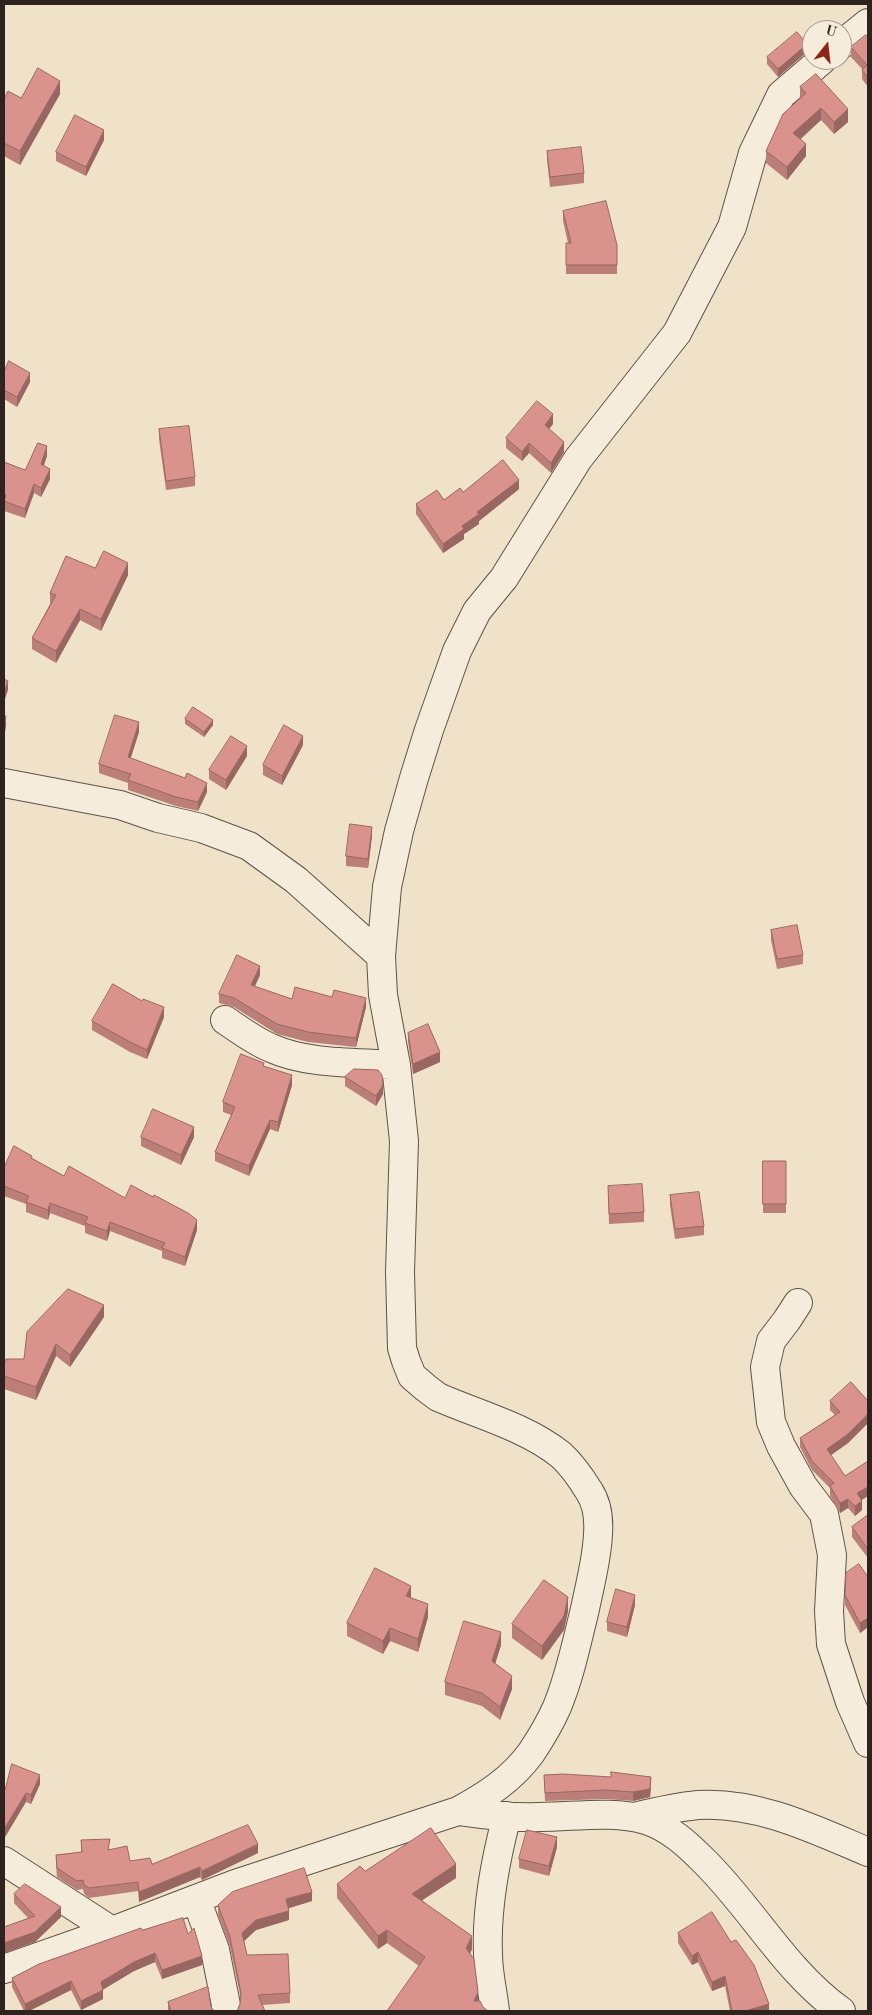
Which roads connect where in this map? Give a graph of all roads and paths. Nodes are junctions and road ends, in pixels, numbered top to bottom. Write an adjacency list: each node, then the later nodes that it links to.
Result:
1 (868, 23): 2 (street)
2 (852, 36)
3 (810, 70): 5 (street)
4 (4, 782): 5 (street)
5 (381, 956): 7 (street)
6 (225, 1020): 7 (street)
7 (396, 1065): 10 (street)
8 (798, 1302): 9 (street)
9 (868, 1743)
10 (458, 1811): 11 (street); 15 (street)
11 (507, 1816): 12 (street); 19 (street)
12 (632, 1817): 13 (street); 20 (street)
13 (868, 1852)
14 (4, 1861): 16 (street)
15 (196, 1898): 16 (street); 18 (street)
16 (112, 1931): 17 (street)
17 (4, 1969)
18 (225, 2011)
19 (495, 2011)
20 (841, 2011)

